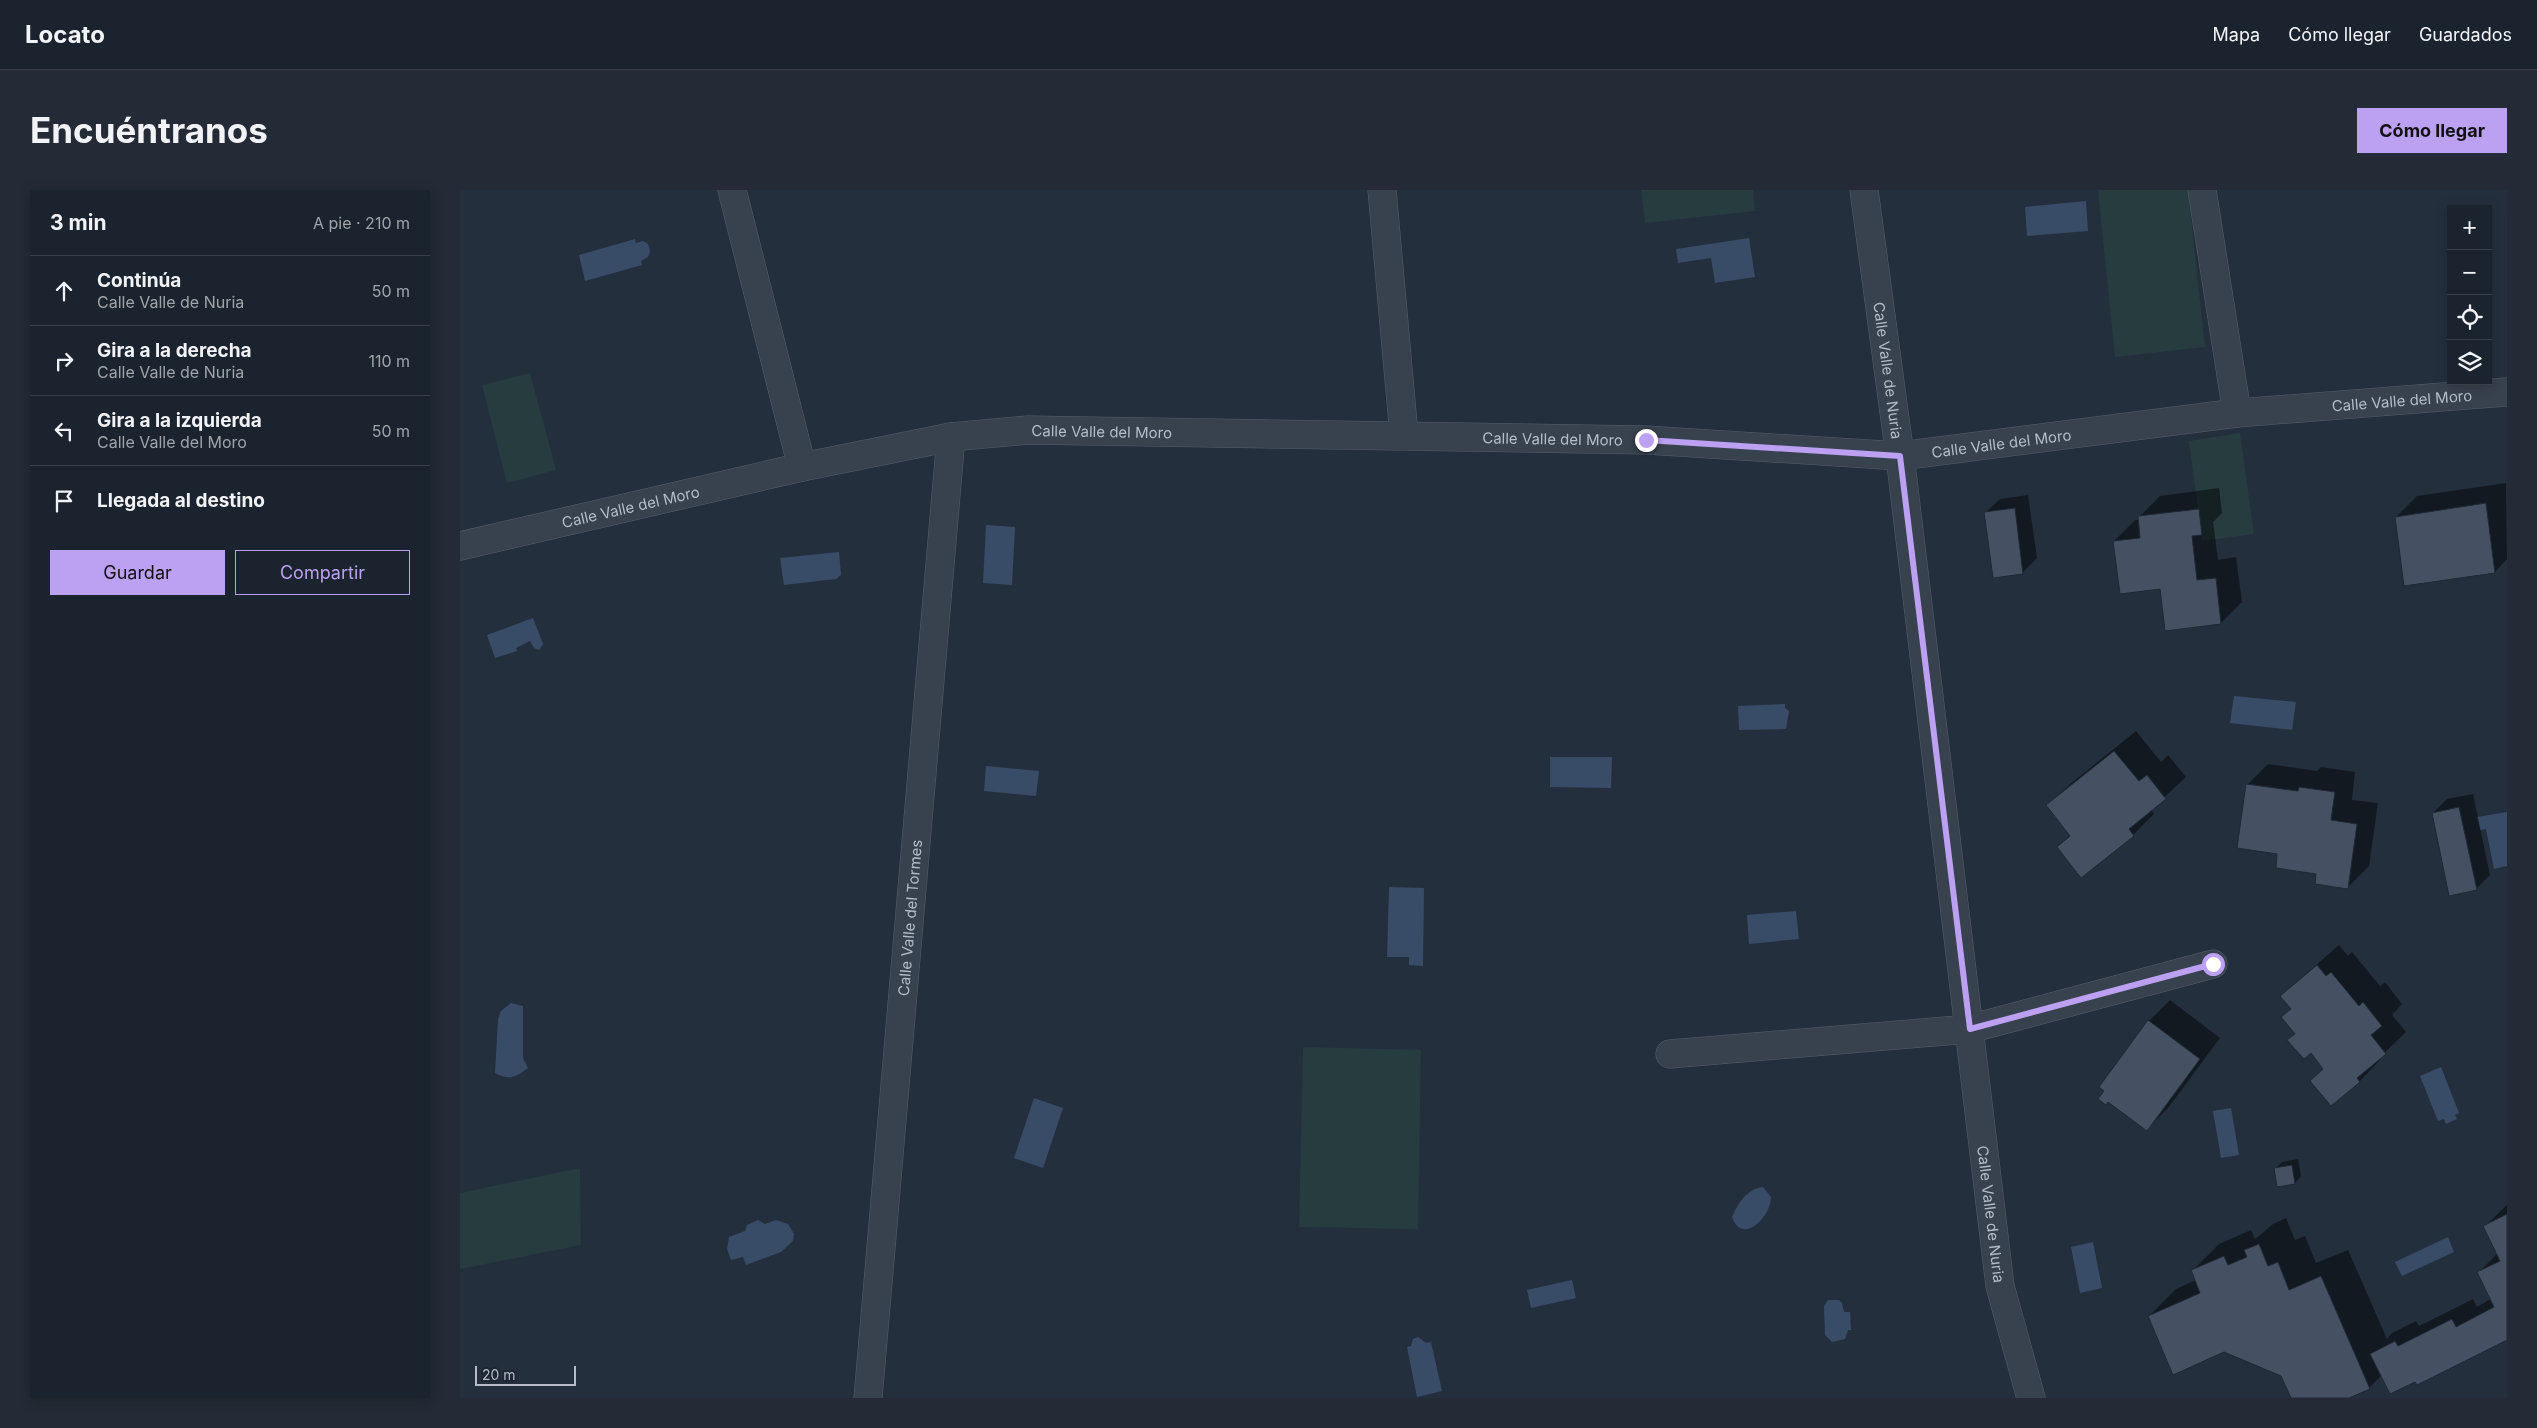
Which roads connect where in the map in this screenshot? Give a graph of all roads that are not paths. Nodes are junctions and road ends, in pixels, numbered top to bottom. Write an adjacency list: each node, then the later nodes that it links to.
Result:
1 (732, 190): 10 (street)
2 (1382, 190): 7 (street)
3 (1864, 190): 9 (street, Calle Valle de Nuria)
4 (2202, 190): 6 (street)
5 (2507, 392): 6 (street, Calle Valle del Moro)
6 (2237, 413): 9 (street, Calle Valle del Moro)
7 (1404, 435): 8 (street, Calle Valle del Moro); 9 (street, Calle Valle del Moro)
8 (951, 436): 10 (street, Calle Valle del Moro); 15 (street, Calle Valle del Tormes)
9 (1900, 456): 13 (street, Calle Valle de Nuria)
10 (802, 467): 11 (street, Calle Valle del Moro)
11 (460, 546)
12 (2213, 964): 13 (street)
13 (1970, 1029): 14 (street); 16 (street, Calle Valle de Nuria)
14 (1670, 1054)
15 (868, 1398)
16 (2031, 1398)

